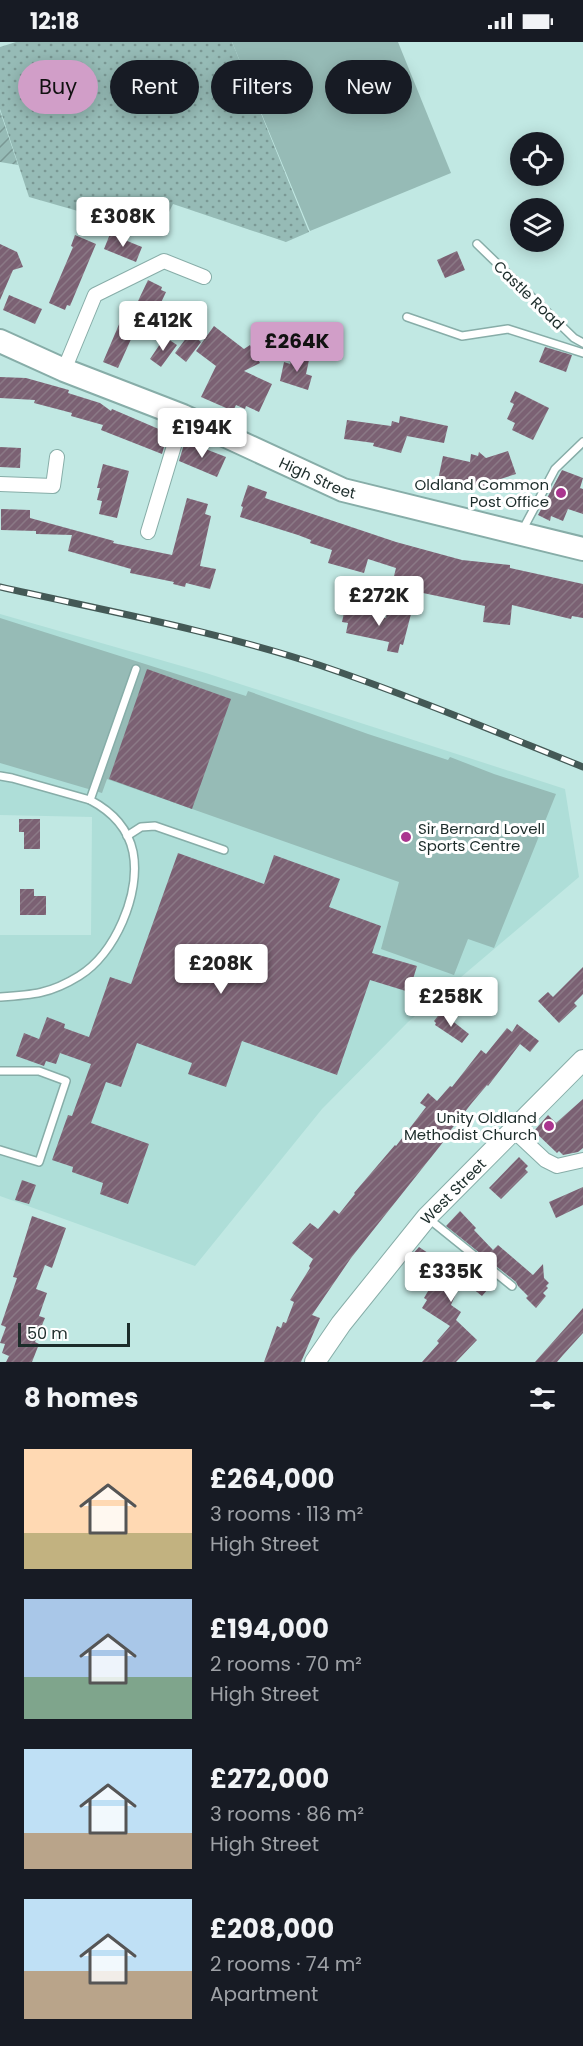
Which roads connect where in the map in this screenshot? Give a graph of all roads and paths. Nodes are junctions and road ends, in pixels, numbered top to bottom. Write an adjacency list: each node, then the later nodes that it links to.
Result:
1 (477, 244): 5 (lane, Castle Road)
2 (204, 277): 7 (street)
3 (407, 317): 6 (lane)
4 (0, 340): 7 (main road, High Street)
5 (583, 343)
6 (583, 353)
7 (64, 370): 8 (main road, High Street)
8 (183, 416): 12 (street); 13 (main road, High Street)
9 (583, 442): 13 (lane)
10 (57, 457): 11 (street)
11 (0, 484)
12 (148, 532)
13 (521, 533): 14 (main road, High Street)
14 (583, 549)
15 (136, 669): 17 (lane)
16 (0, 776): 17 (lane)
17 (90, 800): 18 (lane)
18 (127, 836): 19 (lane); 20 (lane)
19 (224, 850)
20 (0, 997)
21 (583, 1060): 23 (street, West Street)
22 (0, 1071): 24 (lane)
23 (513, 1130): 25 (street); 26 (street, West Street)
24 (0, 1150)
25 (583, 1160)
26 (427, 1217): 27 (lane); 28 (street, West Street)
27 (513, 1286)
28 (315, 1362)

